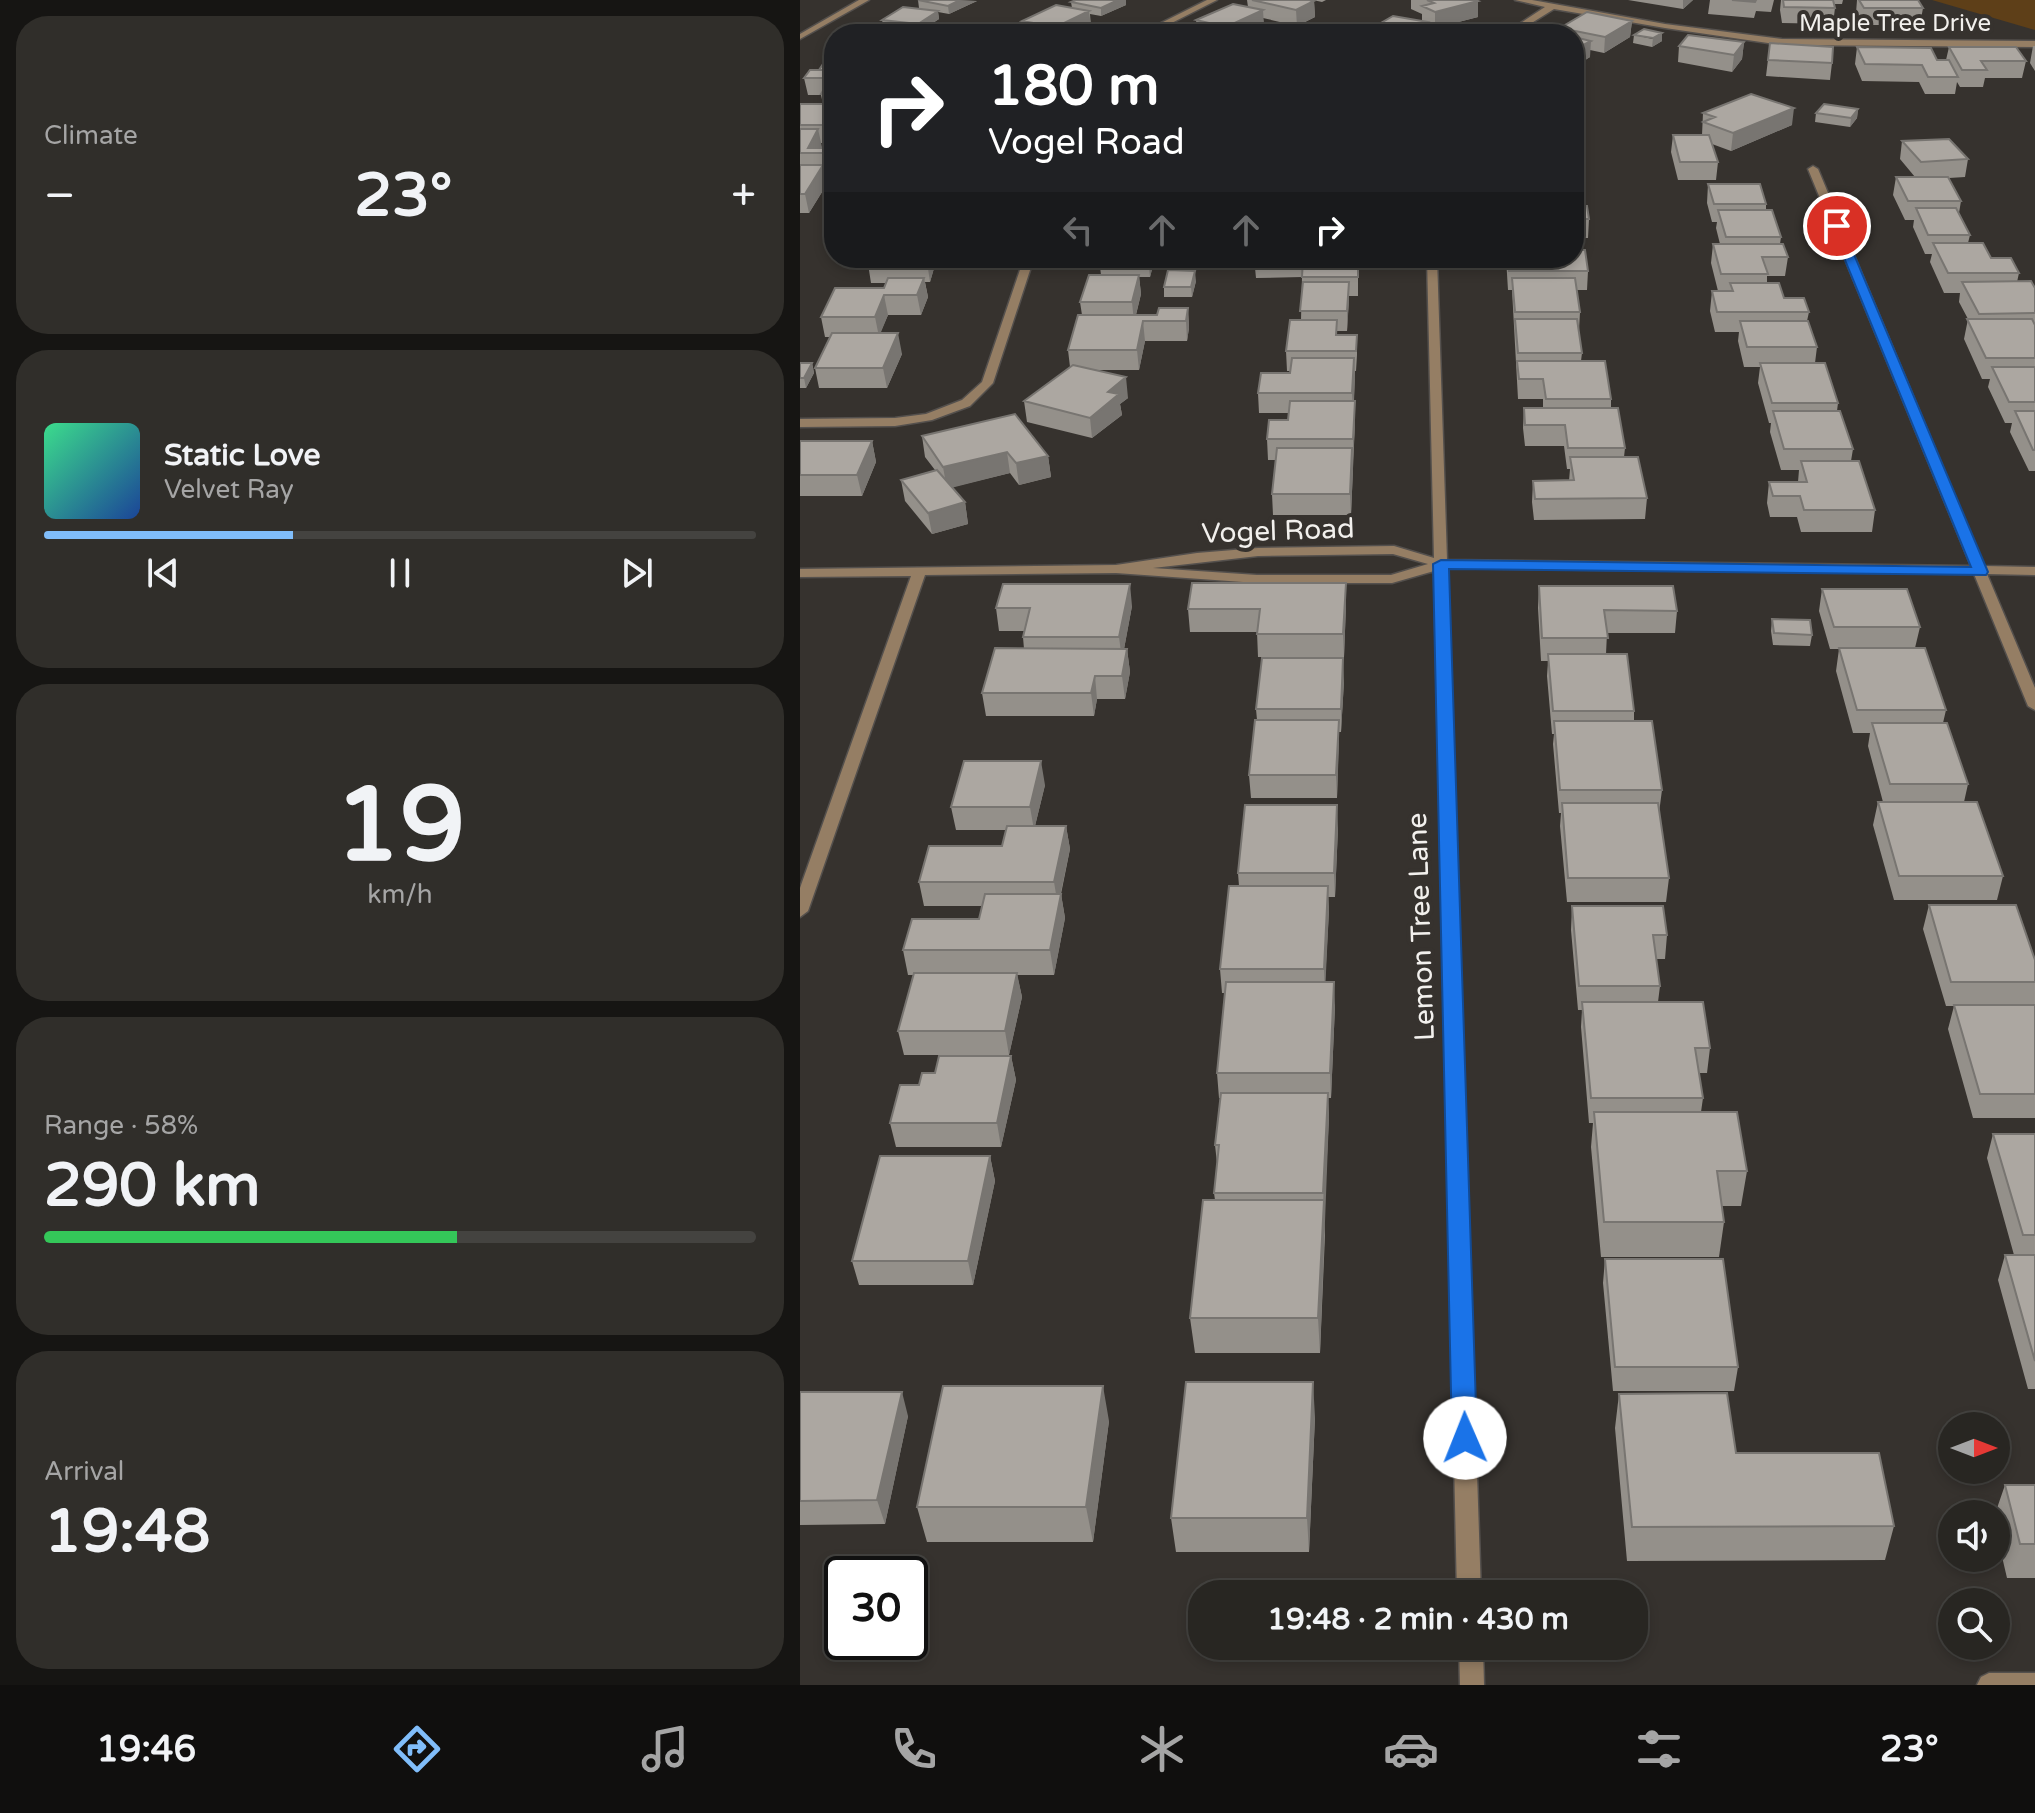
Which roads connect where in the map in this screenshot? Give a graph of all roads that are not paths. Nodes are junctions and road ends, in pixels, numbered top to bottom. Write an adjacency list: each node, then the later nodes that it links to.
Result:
1 (865, 0): 7 (street)
2 (1213, 0): 5 (street)
3 (1519, 0): 4 (street, Maple Tree Drive)
4 (1552, 6): 6 (street); 8 (street, Maple Tree Drive)
5 (1164, 24)
6 (1524, 24)
7 (800, 37)
8 (2035, 44)
9 (1813, 169): 16 (street)
10 (1026, 268): 12 (street)
11 (1432, 268): 13 (street, Lemon Tree Lane)
12 (800, 423)
13 (1441, 564): 14 (street, Vogel Road); 14 (street, Vogel Road); 16 (street, Vogel Road); 21 (street, Lemon Tree Lane)
14 (1116, 569): 18 (street, Vogel Road)
15 (2035, 571): 16 (street, Vogel Road)
16 (1981, 572): 19 (street)
17 (800, 573): 18 (street, Vogel Road)
18 (919, 573): 20 (street)
19 (2035, 706)
20 (800, 911)
21 (1469, 1580)
22 (1471, 1660): 23 (street)
23 (1472, 1685)
24 (1989, 1685): 25 (street)
25 (2035, 1685)

